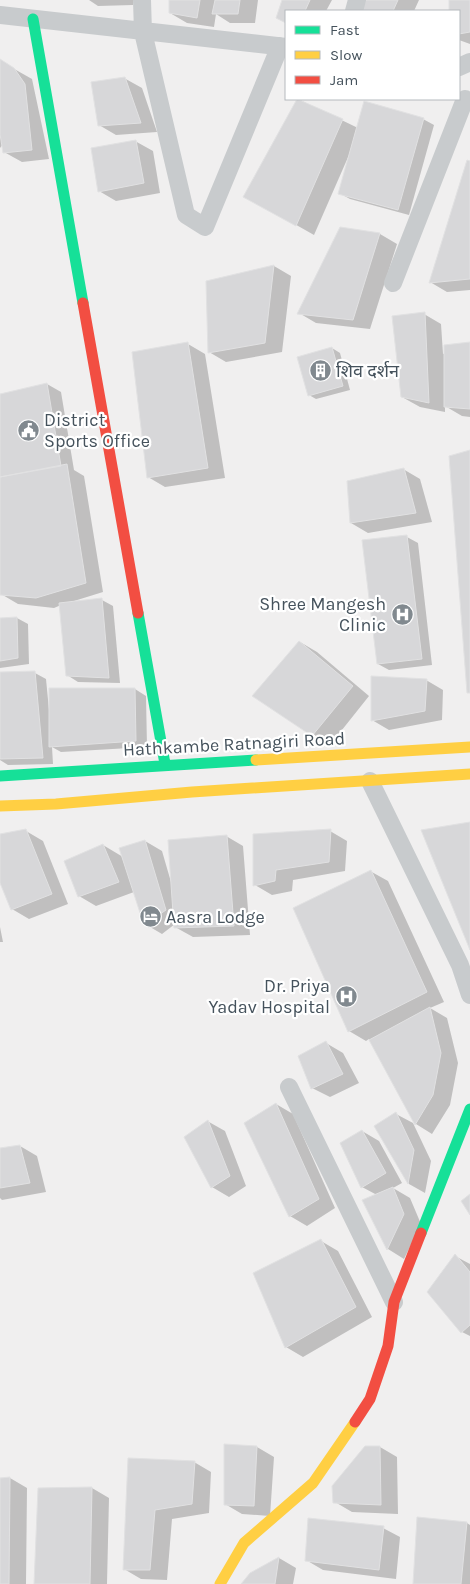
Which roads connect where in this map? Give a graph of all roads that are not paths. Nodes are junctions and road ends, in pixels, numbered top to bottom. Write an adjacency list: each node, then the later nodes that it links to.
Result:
1 (142, 0): 4 (street)
2 (0, 15): 3 (street)
3 (33, 19): 4 (street); 9 (street)
4 (142, 32): 5 (street); 5 (street)
5 (283, 47)
6 (465, 99): 7 (street)
7 (393, 282)
8 (470, 747): 9 (street, Hathkambe Ratnagiri Road)
9 (166, 764): 11 (street, Hathkambe Ratnagiri Road)
10 (470, 774): 12 (street)
11 (0, 776)
12 (370, 781): 13 (street); 14 (street)
13 (0, 806)
14 (470, 995)
15 (289, 1088): 17 (street)
16 (470, 1109): 17 (street)
17 (394, 1302): 18 (street)
18 (222, 1583)

